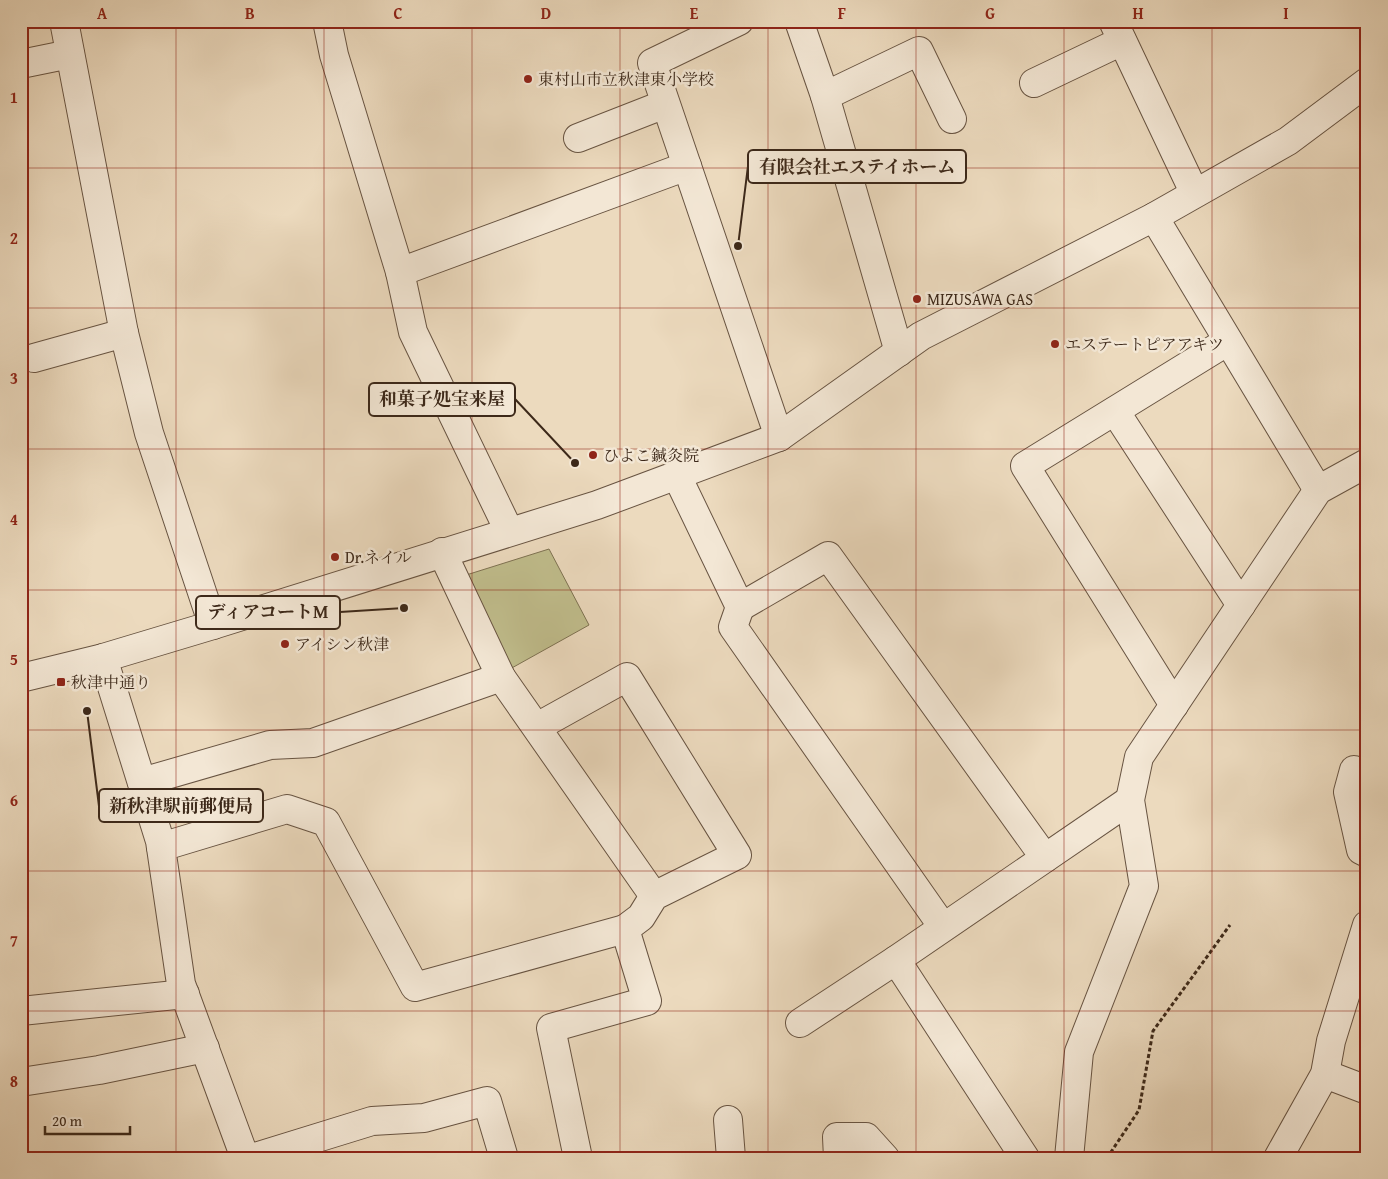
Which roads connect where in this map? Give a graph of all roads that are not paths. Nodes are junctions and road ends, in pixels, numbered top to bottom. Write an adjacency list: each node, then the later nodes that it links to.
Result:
1 (64, 21): 6 (street)
2 (327, 21): 17 (street)
3 (739, 21): 11 (street)
4 (799, 21): 10 (street)
5 (1117, 31): 9 (street); 15 (street)
6 (70, 54): 7 (street); 18 (street)
7 (21, 64)
8 (1367, 82): 15 (street)
9 (1034, 83)
10 (824, 96): 12 (street); 20 (street)
11 (665, 104): 13 (street); 14 (street)
12 (952, 119)
13 (578, 138)
14 (687, 166): 17 (street); 23 (street)
15 (1194, 192): 16 (street)
16 (1154, 218): 19 (street); 20 (street)
17 (400, 272): 27 (street)
18 (124, 333): 21 (street); 31 (street)
19 (1228, 341): 22 (street); 26 (street)
20 (898, 352): 23 (street)
21 (34, 358)
22 (1115, 411): 29 (street); 35 (street)
23 (780, 437): 25 (street)
24 (1367, 463): 26 (street)
25 (677, 476): 27 (street); 30 (street)
26 (1318, 490): 29 (street)
27 (509, 531): 28 (street)
28 (442, 552): 31 (street); 33 (street)
29 (1241, 605): 35 (street)
30 (740, 607): 42 (street); 45 (street)
31 (213, 626): 32 (street)
32 (103, 658): 34 (street); 38 (street)
33 (501, 677): 36 (street); 38 (street)
34 (21, 678)
35 (1174, 705): 39 (street)
36 (537, 726): 43 (street); 43 (street)
37 (1354, 770): 41 (street)
38 (142, 782): 40 (street)
39 (1130, 800): 42 (street); 66 (street)
40 (161, 847): 46 (street); 49 (street)
41 (1367, 853)
42 (1045, 858): 45 (street)
43 (654, 896): 46 (street)
44 (1367, 925): 47 (street)
45 (942, 927): 48 (street)
46 (625, 930): 61 (street)
47 (1362, 953): 53 (street)
48 (896, 960): 51 (street); 65 (street)
49 (185, 994): 50 (street); 52 (street)
50 (21, 1011)
51 (800, 1023)
52 (205, 1048): 54 (street); 58 (street)
53 (1325, 1074): 55 (street); 67 (street)
54 (21, 1082)
55 (1367, 1090)
56 (728, 1120): 62 (street)
57 (327, 1147): 59 (street); 60 (street)
58 (245, 1158)
59 (252, 1158)
60 (504, 1158)
61 (578, 1158)
62 (732, 1158)
63 (838, 1158): 64 (street)
64 (885, 1158)
65 (1025, 1158)
66 (1069, 1158)
67 (1278, 1158)

